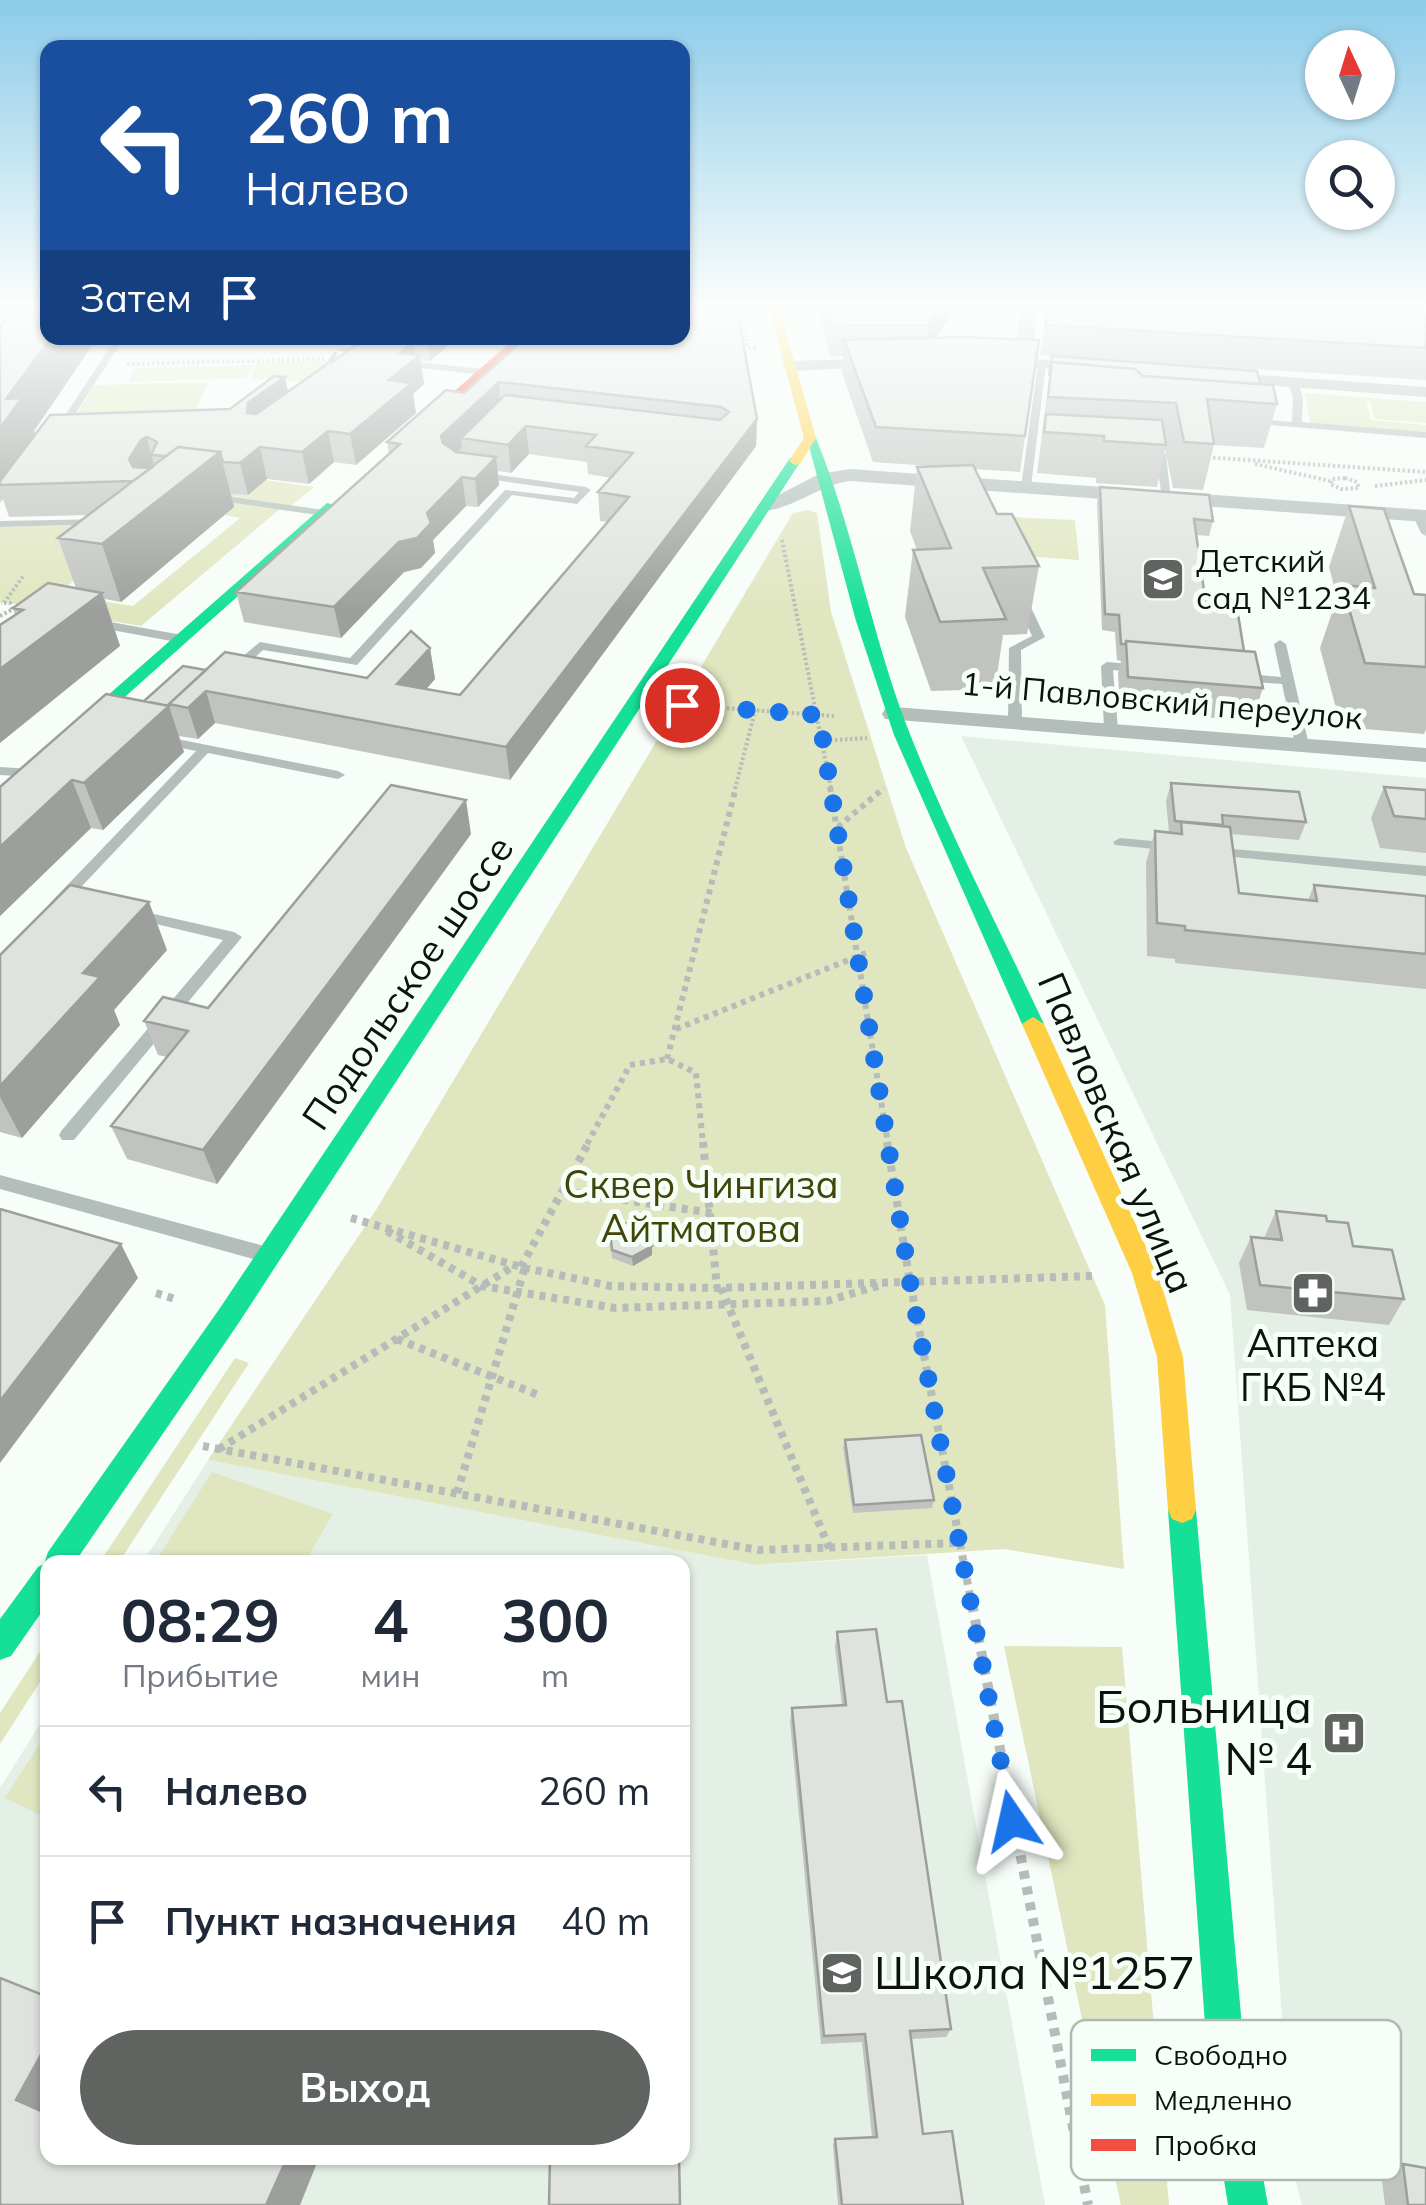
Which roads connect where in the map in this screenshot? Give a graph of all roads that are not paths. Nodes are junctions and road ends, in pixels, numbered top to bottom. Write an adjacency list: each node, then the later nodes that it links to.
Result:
1 (75, 407): 9 (lane)
2 (444, 407): 13 (street)
3 (801, 407): 10 (street, Павловская улица)
4 (1041, 407): 11 (lane)
5 (1298, 407): 7 (lane)
6 (1243, 421): 7 (lane)
7 (1298, 425): 8 (lane)
8 (1426, 435)
9 (74, 438)
10 (810, 438): 16 (street, Павловская улица); 21 (street, Подольское шоссе)
11 (1030, 448): 12 (lane); 17 (lane)
12 (1043, 449)
13 (394, 452)
14 (1126, 452): 20 (lane)
15 (460, 473): 34 (lane)
16 (826, 478): 17 (street); 21 (street); 22 (street, Павловская улица)
17 (1026, 488): 20 (street)
18 (349, 491): 23 (street)
19 (199, 495): 23 (lane)
20 (1167, 498): 25 (street)
21 (767, 506): 22 (street); 52 (street, Подольское шоссе)
22 (833, 512): 35 (street, Павловская улица)
23 (324, 513): 29 (street)
24 (121, 520): 26 (lane)
25 (1424, 522)
26 (0, 524)
27 (1016, 590): 36 (lane)
28 (86, 622): 29 (lane)
29 (182, 640): 43 (street)
30 (1280, 644): 33 (lane)
31 (1163, 671): 38 (lane)
32 (1218, 676): 33 (lane)
33 (1288, 681): 39 (lane)
34 (218, 686)
35 (894, 714): 36 (street, 1-й Павловский переулок); 56 (street, Павловская улица)
36 (1015, 721): 38 (street, 1-й Павловский переулок)
37 (175, 726): 40 (lane)
38 (1111, 729): 39 (street, 1-й Павловский переулок)
39 (1302, 745): 41 (street, 1-й Павловский переулок)
40 (206, 748): 44 (lane); 48 (lane)
41 (1426, 755)
42 (0, 771): 43 (lane)
43 (31, 774): 45 (street)
44 (338, 774)
45 (0, 799)
46 (1120, 842): 47 (lane)
47 (1426, 871)
48 (82, 904)
49 (120, 912): 50 (lane)
50 (68, 1135)
51 (0, 1182): 52 (lane)
52 (269, 1256): 53 (street, Подольское шоссе)
53 (63, 1555)
54 (40, 1588): 55 (street)
55 (0, 1645)
56 (1223, 2020)
57 (1244, 2180): 58 (street, Павловская улица)
58 (1248, 2205)

